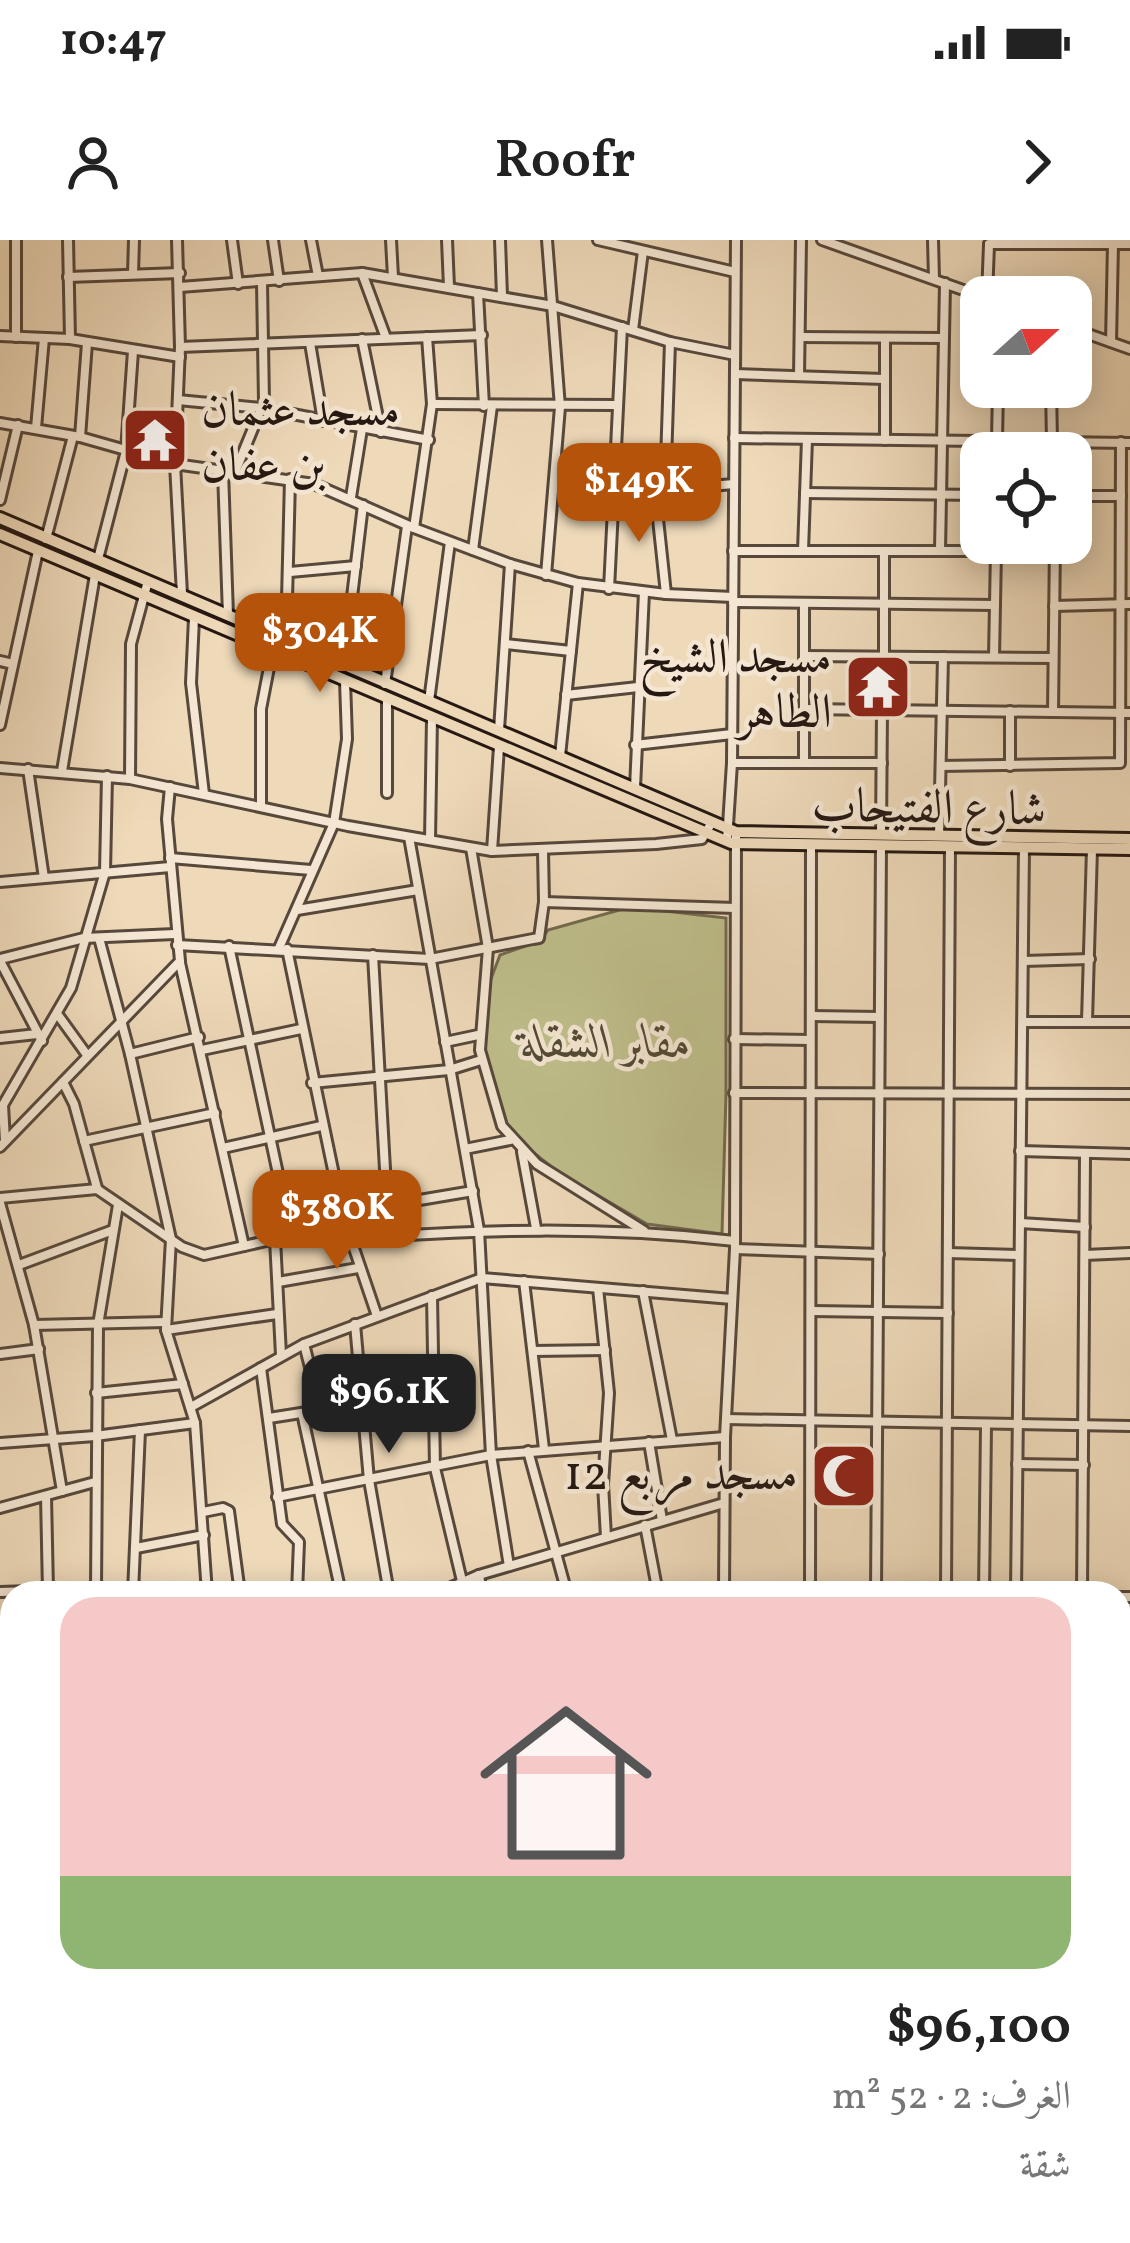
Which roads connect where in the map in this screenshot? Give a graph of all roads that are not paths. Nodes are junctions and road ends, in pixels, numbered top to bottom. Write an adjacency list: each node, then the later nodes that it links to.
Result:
1 (16, 240): 47 (street)
2 (68, 240): 30 (street)
3 (134, 240): 27 (street)
4 (177, 240): 25 (street)
5 (232, 240): 36 (street)
6 (273, 240): 33 (street)
7 (311, 240): 28 (street)
8 (391, 240): 31 (street)
9 (447, 240): 38 (street)
10 (500, 240): 41 (street)
11 (547, 240): 42 (street)
12 (598, 240): 22 (street)
13 (736, 240): 24 (street)
14 (800, 240): 49 (street)
15 (822, 240): 23 (street)
16 (857, 240): 23 (street)
17 (933, 240): 32 (street)
18 (989, 242): 19 (street); 29 (street)
19 (1043, 243): 20 (street)
20 (1113, 244): 21 (street); 57 (street)
21 (1130, 244)
22 (639, 246): 24 (street); 43 (street)
23 (857, 252): 32 (street)
24 (735, 272): 64 (street)
25 (180, 273): 27 (street); 37 (street)
26 (362, 273): 28 (street); 31 (street); 51 (street)
27 (133, 274): 30 (street)
28 (318, 276): 33 (street)
29 (987, 276)
30 (68, 277): 54 (street)
31 (393, 277): 38 (street)
32 (934, 280): 35 (street)
33 (279, 281): 34 (street)
34 (262, 283): 36 (street); 60 (street)
35 (945, 283): 39 (street); 53 (street)
36 (238, 284): 37 (street)
37 (180, 287): 63 (street)
38 (449, 287): 40 (street)
39 (960, 288)
40 (478, 292): 41 (street); 44 (street)
41 (502, 296): 42 (street)
42 (553, 306): 43 (street); 72 (street)
43 (627, 328): 56 (street); 70 (street)
44 (482, 335): 48 (street); 71 (street)
45 (1092, 335): 57 (street)
46 (0, 336): 47 (street)
47 (16, 337): 50 (street)
48 (427, 337): 51 (street); 69 (street)
49 (800, 337): 52 (street); 66 (street)
50 (44, 338): 54 (street); 77 (street)
51 (386, 338): 55 (street)
52 (885, 338): 53 (street); 67 (street)
53 (944, 338): 85 (street)
54 (70, 339): 58 (street)
55 (362, 340): 59 (street); 79 (street)
56 (670, 341): 64 (street); 95 (street)
57 (1111, 342): 61 (street)
58 (87, 343): 62 (street); 80 (street)
59 (310, 343): 60 (street); 74 (street)
60 (263, 344): 63 (street); 73 (street)
61 (1130, 349)
62 (134, 351): 63 (street); 89 (street)
63 (180, 352): 68 (street)
64 (735, 355): 65 (street)
65 (735, 374): 66 (street); 81 (street)
66 (799, 376): 67 (street)
67 (884, 379): 84 (street)
68 (178, 400): 73 (street); 90 (street)
69 (432, 404): 71 (street); 83 (street)
70 (618, 404): 72 (street); 97 (street)
71 (488, 406): 72 (street); 110 (street)
72 (560, 406): 124 (street)
73 (261, 408): 74 (street); 92 (street)
74 (323, 421): 78 (street)
75 (0, 423): 76 (street)
76 (18, 425): 77 (street); 103 (street)
77 (36, 428): 80 (street)
78 (362, 429): 79 (street); 102 (street)
79 (382, 432): 83 (street)
80 (76, 437): 89 (street); 108 (street)
81 (734, 438): 82 (street); 94 (street)
82 (807, 439): 84 (street); 96 (street)
83 (429, 440): 106 (street)
84 (885, 440): 85 (street)
85 (943, 441): 86 (street); 98 (street)
86 (960, 441)
87 (1092, 442): 88 (street)
88 (1126, 442): 101 (street)
89 (126, 451): 90 (street); 117 (street)
90 (175, 464): 91 (street); 129 (street)
91 (223, 471): 92 (street); 138 (street)
92 (235, 472): 93 (street)
93 (290, 479): 102 (street); 122 (street)
94 (734, 484): 95 (street); 112 (street)
95 (660, 491): 97 (street); 131 (street)
96 (805, 493): 98 (street); 113 (street)
97 (613, 494): 127 (street)
98 (941, 494): 99 (street); 115 (street)
99 (960, 494)
100 (1092, 496): 101 (street)
101 (1121, 496): 134 (street)
102 (351, 497): 104 (street)
103 (0, 500)
104 (363, 505): 106 (street); 121 (street)
105 (0, 518): 108 (main road)
106 (410, 527): 109 (street); 152 (street)
107 (0, 534): 111 (main road)
108 (46, 539): 117 (main road)
109 (450, 542): 110 (street); 156 (street)
110 (473, 550): 118 (street)
111 (38, 551): 123 (main road); 150 (street)
112 (733, 551): 113 (street); 132 (street)
113 (803, 551): 114 (street)
114 (884, 551): 115 (street); 135 (street)
115 (940, 551): 116 (street)
116 (960, 551)
117 (98, 561): 125 (main road)
118 (510, 564): 124 (street); 141 (street)
119 (996, 564): 136 (street)
120 (1054, 564): 137 (street)
121 (356, 566): 122 (street); 151 (street)
122 (290, 572): 140 (street)
123 (94, 575): 130 (main road); 177 (street)
124 (545, 575): 126 (street)
125 (148, 581): 129 (main road); 130 (street)
126 (578, 584): 127 (street); 142 (street)
127 (609, 589): 128 (street)
128 (644, 592): 131 (street); 153 (street)
129 (182, 594): 138 (main road)
130 (142, 595): 139 (main road); 179 (street)
131 (666, 595): 132 (street)
132 (733, 599): 133 (street); 166 (street)
133 (804, 604): 135 (street); 143 (street)
134 (1125, 604): 137 (street); 148 (street)
135 (885, 605): 136 (street); 144 (street)
136 (995, 605): 146 (street)
137 (1054, 606): 147 (street)
138 (228, 615): 140 (main road)
139 (194, 618): 140 (main road); 183 (street)
140 (278, 643): 151 (main road); 184 (street)
141 (505, 644): 142 (street); 165 (street)
142 (572, 651): 154 (street)
143 (804, 656): 144 (street); 157 (street)
144 (884, 657): 145 (street)
145 (943, 657): 146 (street); 159 (street)
146 (994, 658): 147 (street)
147 (1053, 658): 161 (street)
148 (1125, 659): 162 (street)
149 (0, 661): 150 (street)
150 (13, 664): 164 (street)
151 (344, 673): 152 (main road); 155 (main road); 186 (street)
152 (385, 684): 156 (main road)
153 (638, 687): 154 (street); 167 (street)
154 (566, 695): 169 (street)
155 (388, 699): 163 (main road); 182 (street)
156 (429, 702): 165 (main road)
157 (804, 709): 158 (street); 170 (street)
158 (882, 710): 159 (street); 172 (street)
159 (942, 711): 160 (street); 173 (street)
160 (1010, 712): 161 (street); 174 (street)
161 (1053, 712): 162 (street)
162 (1125, 713): 174 (street)
163 (432, 718): 168 (main road); 192 (street)
164 (0, 725)
165 (499, 731): 169 (main road)
166 (732, 734): 167 (street); 171 (street)
167 (635, 745): 181 (street)
168 (499, 747): 185 (main road); 200 (street)
169 (560, 756): 181 (main road)
170 (804, 762): 171 (street); 172 (street)
171 (732, 763): 190 (street)
172 (882, 763): 193 (street)
173 (941, 766): 174 (street); 188 (street)
174 (1010, 766)
175 (0, 768): 176 (street)
176 (28, 770): 177 (street); 205 (street)
177 (62, 771): 178 (street)
178 (106, 776): 179 (street); 204 (street)
179 (130, 779): 180 (street)
180 (170, 788): 183 (street); 202 (street)
181 (634, 789): 185 (main road)
182 (387, 793)
183 (203, 794): 184 (street)
184 (261, 806): 186 (street)
185 (661, 807): 187 (main road)
186 (334, 823): 189 (street); 203 (street)
187 (709, 828): 190 (main road); 201 (street)
188 (939, 836): 191 (main road, شارع الفتيحاب); 193 (main road, شارع الفتيحاب)
189 (409, 837): 192 (street); 207 (street)
190 (732, 837): 193 (main road, شارع الفتيحاب); 194 (main road, شارع الفتيحاب); 209 (street)
191 (1130, 839)
192 (430, 841): 196 (street)
193 (881, 841): 194 (main road, شارع الفتيحاب); 195 (main road, شارع الفتيحاب); 225 (street)
194 (811, 845): 224 (street)
195 (950, 846): 197 (main road, شارع الفتيحاب); 249 (street)
196 (471, 848): 200 (street); 216 (street)
197 (1024, 848): 198 (main road, شارع الفتيحاب); 222 (street)
198 (1092, 849): 199 (main road, شارع الفتيحاب); 219 (street)
199 (1130, 849)
200 (492, 850): 201 (street)
201 (543, 851): 208 (street)
202 (170, 862): 203 (street); 204 (street); 213 (street)
203 (311, 870): 210 (street)
204 (105, 872): 205 (street); 211 (street)
205 (44, 878): 206 (street)
206 (0, 882)
207 (418, 890): 210 (street); 218 (street)
208 (544, 902): 209 (street); 216 (street)
209 (735, 908): 235 (street)
210 (296, 910): 215 (street)
211 (84, 938): 212 (street); 220 (street); 223 (street)
212 (99, 938): 213 (street); 226 (street)
213 (176, 939): 214 (street); 221 (street)
214 (229, 946): 215 (street); 236 (street)
215 (283, 948): 217 (street); 230 (street)
216 (488, 948): 218 (street); 231 (street)
217 (373, 955): 218 (street); 244 (street)
218 (430, 959): 238 (street)
219 (1090, 959): 222 (street); 228 (street)
220 (0, 960): 232 (street)
221 (180, 961): 226 (street); 233 (street)
222 (1024, 961): 227 (street)
223 (58, 1015): 232 (street); 241 (street)
224 (811, 1016): 225 (street); 237 (street)
225 (879, 1017): 251 (street)
226 (122, 1020): 240 (street); 241 (street)
227 (1024, 1022): 228 (street); 250 (street)
228 (1087, 1022): 229 (street)
229 (1130, 1022)
230 (301, 1029): 236 (street); 246 (street)
231 (478, 1035): 238 (street); 242 (street)
232 (40, 1037): 234 (street); 259 (street)
233 (199, 1037): 239 (street); 240 (street)
234 (0, 1038)
235 (734, 1039): 237 (street); 247 (street)
236 (250, 1040): 239 (street); 256 (street)
237 (810, 1040): 248 (street)
238 (445, 1042): 243 (street)
239 (202, 1051): 253 (street)
240 (130, 1054): 255 (street)
241 (87, 1055): 245 (street)
242 (482, 1060): 243 (street); 257 (street)
243 (449, 1070): 244 (street); 261 (street)
244 (378, 1077): 246 (street); 270 (street)
245 (63, 1082): 258 (street); 259 (street)
246 (313, 1082): 254 (street)
247 (734, 1093): 248 (street); 282 (street)
248 (810, 1093): 251 (street); 284 (street)
249 (951, 1093): 250 (street); 251 (street); 285 (street)
250 (1023, 1093): 252 (street); 263 (street)
251 (878, 1094): 287 (street)
252 (1130, 1094)
253 (215, 1113): 255 (street); 260 (street)
254 (321, 1126): 256 (street); 271 (street)
255 (148, 1128): 258 (street); 279 (street)
256 (271, 1138): 260 (street); 278 (street)
257 (510, 1139): 261 (street); 262 (street)
258 (84, 1142): 266 (street)
259 (3, 1145)
260 (223, 1148): 283 (street)
261 (465, 1149): 267 (street)
262 (522, 1150): 274 (street); 277 (street)
263 (1020, 1151): 264 (street); 272 (street)
264 (1085, 1154): 265 (street); 273 (street)
265 (1130, 1154)
266 (97, 1189): 268 (street); 269 (street)
267 (473, 1191): 270 (street); 276 (street)
268 (0, 1200): 290 (street)
269 (118, 1205): 275 (street); 279 (street)
270 (387, 1205): 271 (street)
271 (342, 1214): 278 (street); 281 (street)
272 (1020, 1223): 273 (street); 288 (street)
273 (1085, 1227): 289 (street)
274 (536, 1228): 276 (street); 277 (street)
275 (114, 1230): 290 (street); 306 (street)
276 (479, 1230): 281 (street); 292 (street)
277 (644, 1231): 282 (street)
278 (291, 1234): 280 (street)
279 (171, 1239): 283 (street); 307 (street)
280 (275, 1239): 283 (street); 294 (street)
281 (349, 1239): 291 (street)
282 (735, 1245): 284 (street); 298 (street)
283 (244, 1246)
284 (812, 1252): 287 (street); 300 (street)
285 (949, 1253): 288 (street); 301 (street)
286 (1130, 1253): 289 (street)
287 (879, 1254): 299 (street)
288 (1018, 1255): 329 (street)
289 (1085, 1255): 331 (street)
290 (19, 1264): 305 (street)
291 (358, 1268): 294 (street); 303 (street)
292 (482, 1278): 293 (street); 297 (street); 342 (street)
293 (524, 1281): 295 (street); 311 (street)
294 (278, 1282): 302 (street)
295 (598, 1288): 296 (street); 310 (street)
296 (644, 1291): 298 (street); 336 (street)
297 (431, 1296): 303 (street); 319 (street)
298 (732, 1298): 323 (street)
299 (878, 1311): 300 (street); 301 (street); 326 (street)
300 (812, 1312): 324 (street)
301 (948, 1313): 327 (street)
302 (277, 1314): 307 (street); 313 (street)
303 (377, 1316): 304 (street)
304 (356, 1324): 308 (street); 322 (street)
305 (34, 1325): 306 (street); 309 (street)
306 (98, 1325): 307 (street); 316 (street)
307 (166, 1326): 315 (street)
308 (304, 1344): 313 (street); 318 (street)
309 (39, 1349): 312 (street); 335 (street)
310 (605, 1350): 311 (street); 339 (street)
311 (533, 1351): 340 (street)
312 (0, 1354)
313 (280, 1355): 314 (street)
314 (261, 1368): 317 (street); 321 (street)
315 (183, 1384): 316 (street); 317 (street)
316 (96, 1393): 333 (street)
317 (191, 1407): 325 (street)
318 (320, 1410): 320 (street); 322 (street)
319 (434, 1412): 322 (street); 345 (street)
320 (302, 1413): 321 (street); 348 (street)
321 (268, 1418): 351 (street)
322 (365, 1418): 346 (street)
323 (726, 1419): 324 (street); 334 (street)
324 (813, 1422): 326 (street); 376 (street)
325 (195, 1423): 332 (street); 354 (street)
326 (878, 1424): 327 (street); 377 (street)
327 (947, 1425): 328 (street); 378 (street)
328 (986, 1426): 329 (street); 379 (street)
329 (1018, 1426): 331 (street); 343 (street)
330 (1130, 1426): 331 (street)
331 (1084, 1427): 344 (street)
332 (140, 1430): 333 (street); 359 (street)
333 (95, 1436): 335 (street); 347 (street)
334 (725, 1437): 336 (street); 352 (street)
335 (54, 1438): 338 (street); 349 (street)
336 (672, 1440): 337 (street)
337 (649, 1442): 339 (street); 355 (street)
338 (0, 1443)
339 (608, 1446): 340 (street); 358 (street)
340 (544, 1450): 341 (street)
341 (528, 1451): 342 (street); 360 (street)
342 (490, 1455): 345 (street); 361 (street)
343 (1017, 1464): 344 (street); 380 (street)
344 (1084, 1465): 381 (street)
345 (435, 1468): 346 (street); 371 (street)
346 (369, 1480): 348 (street); 370 (street)
347 (95, 1482): 349 (street); 364 (street)
348 (318, 1490): 351 (street); 369 (street)
349 (62, 1491): 350 (street)
350 (46, 1496): 353 (street); 363 (street)
351 (277, 1497): 368 (street)
352 (724, 1503): 355 (street); 375 (street)
353 (0, 1508)
354 (202, 1512): 357 (street); 367 (street)
355 (662, 1520): 356 (street)
356 (645, 1525): 358 (street); 374 (street)
357 (204, 1534): 359 (street); 366 (street)
358 (606, 1537): 360 (street)
359 (136, 1548): 365 (street)
360 (558, 1551): 361 (street); 373 (street)
361 (509, 1566): 362 (street)
362 (479, 1575): 371 (street); 372 (street)
363 (47, 1581)
364 (90, 1581)
365 (135, 1581)
366 (206, 1581)
367 (238, 1581)
368 (297, 1581)
369 (338, 1581)
370 (387, 1581)
371 (462, 1581)
372 (480, 1581)
373 (565, 1581)
374 (656, 1581)
375 (724, 1581)
376 (810, 1581)
377 (876, 1581)
378 (946, 1581)
379 (984, 1581)
380 (1016, 1581)
381 (1082, 1581)

